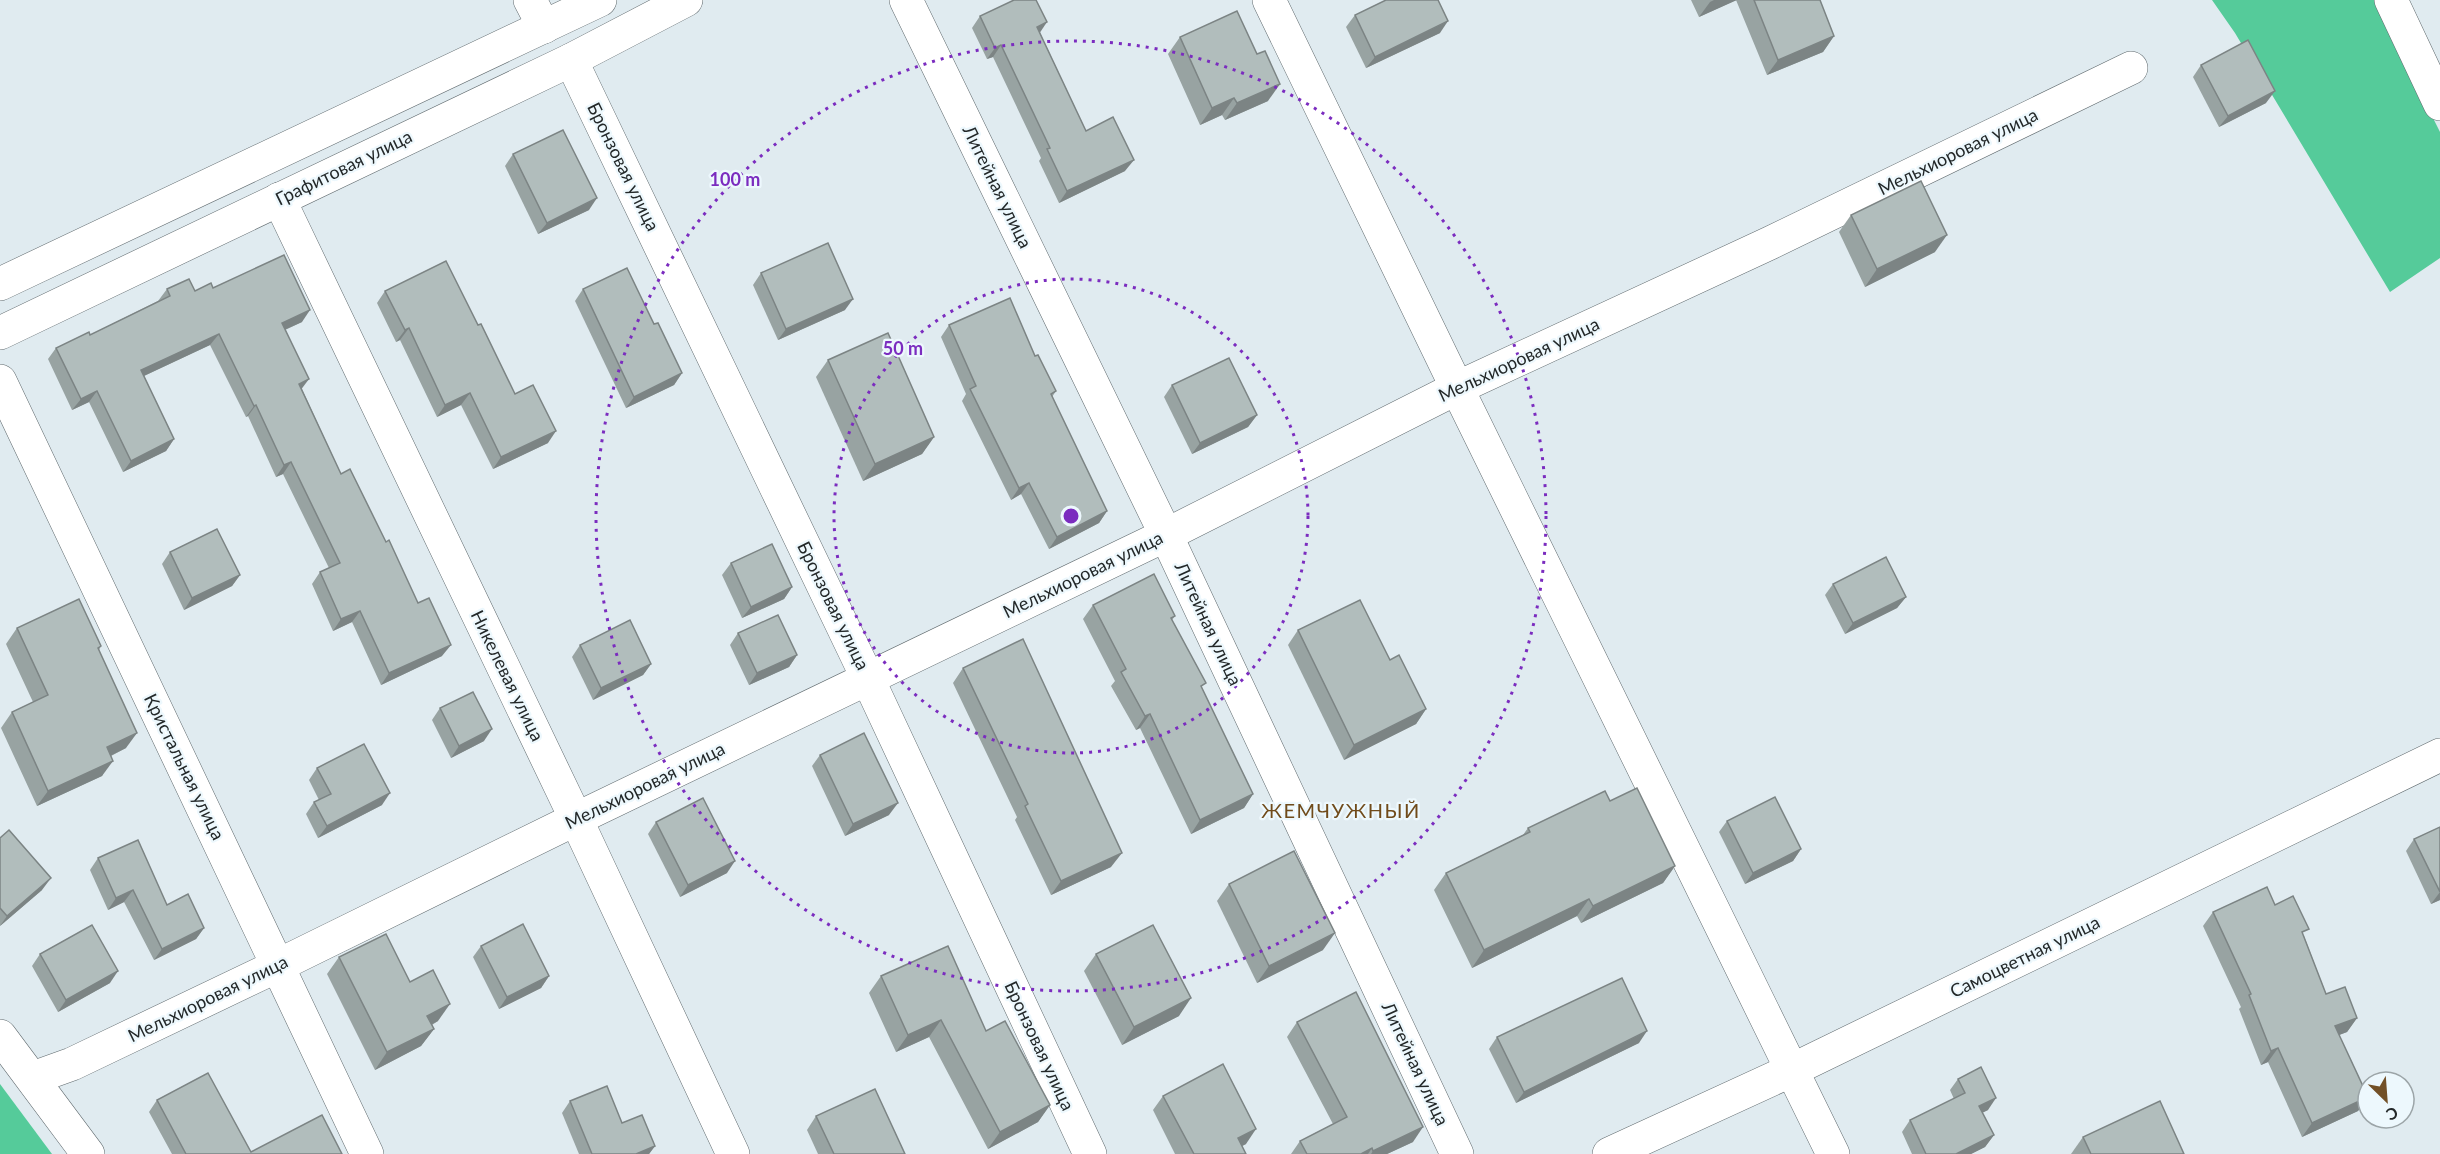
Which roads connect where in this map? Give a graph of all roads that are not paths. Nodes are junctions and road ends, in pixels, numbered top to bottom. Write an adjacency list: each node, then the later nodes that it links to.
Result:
1 (600, 0): 6 (street)
2 (686, 0): 7 (street, Графитовая улица)
3 (906, 0): 16 (street, Литейная улица)
4 (1269, 0): 15 (street)
5 (2391, 0): 8 (street)
6 (537, 13): 12 (street)
7 (571, 60): 11 (street, Графитовая улица); 17 (street, Бронзовая улица)
8 (2432, 65): 10 (street)
9 (2130, 68): 15 (street, Мельхиоровая улица)
10 (2440, 104)
11 (279, 200): 13 (street, Графитовая улица); 19 (street, Никелевая улица)
12 (0, 284)
13 (0, 333)
14 (0, 381): 20 (street, Кристальная улица)
15 (1457, 388): 16 (street, Мельхиоровая улица); 22 (street)
16 (1166, 535): 17 (street, Мельхиоровая улица); 28 (street, Литейная улица)
17 (868, 679): 19 (street, Мельхиоровая улица); 27 (street, Бронзовая улица)
18 (2440, 755): 22 (street, Самоцветная улица)
19 (576, 819): 20 (street, Мельхиоровая улица); 26 (street, Никелевая улица)
20 (279, 965): 23 (street, Мельхиоровая улица); 25 (street, Кристальная улица)
21 (0, 1036): 23 (street)
22 (1792, 1070): 29 (street, Самоцветная улица); 30 (street)
23 (33, 1078): 24 (street)
24 (88, 1154)
25 (368, 1154)
26 (733, 1154)
27 (1090, 1154)
28 (1457, 1154)
29 (1609, 1154)
30 (1833, 1154)

